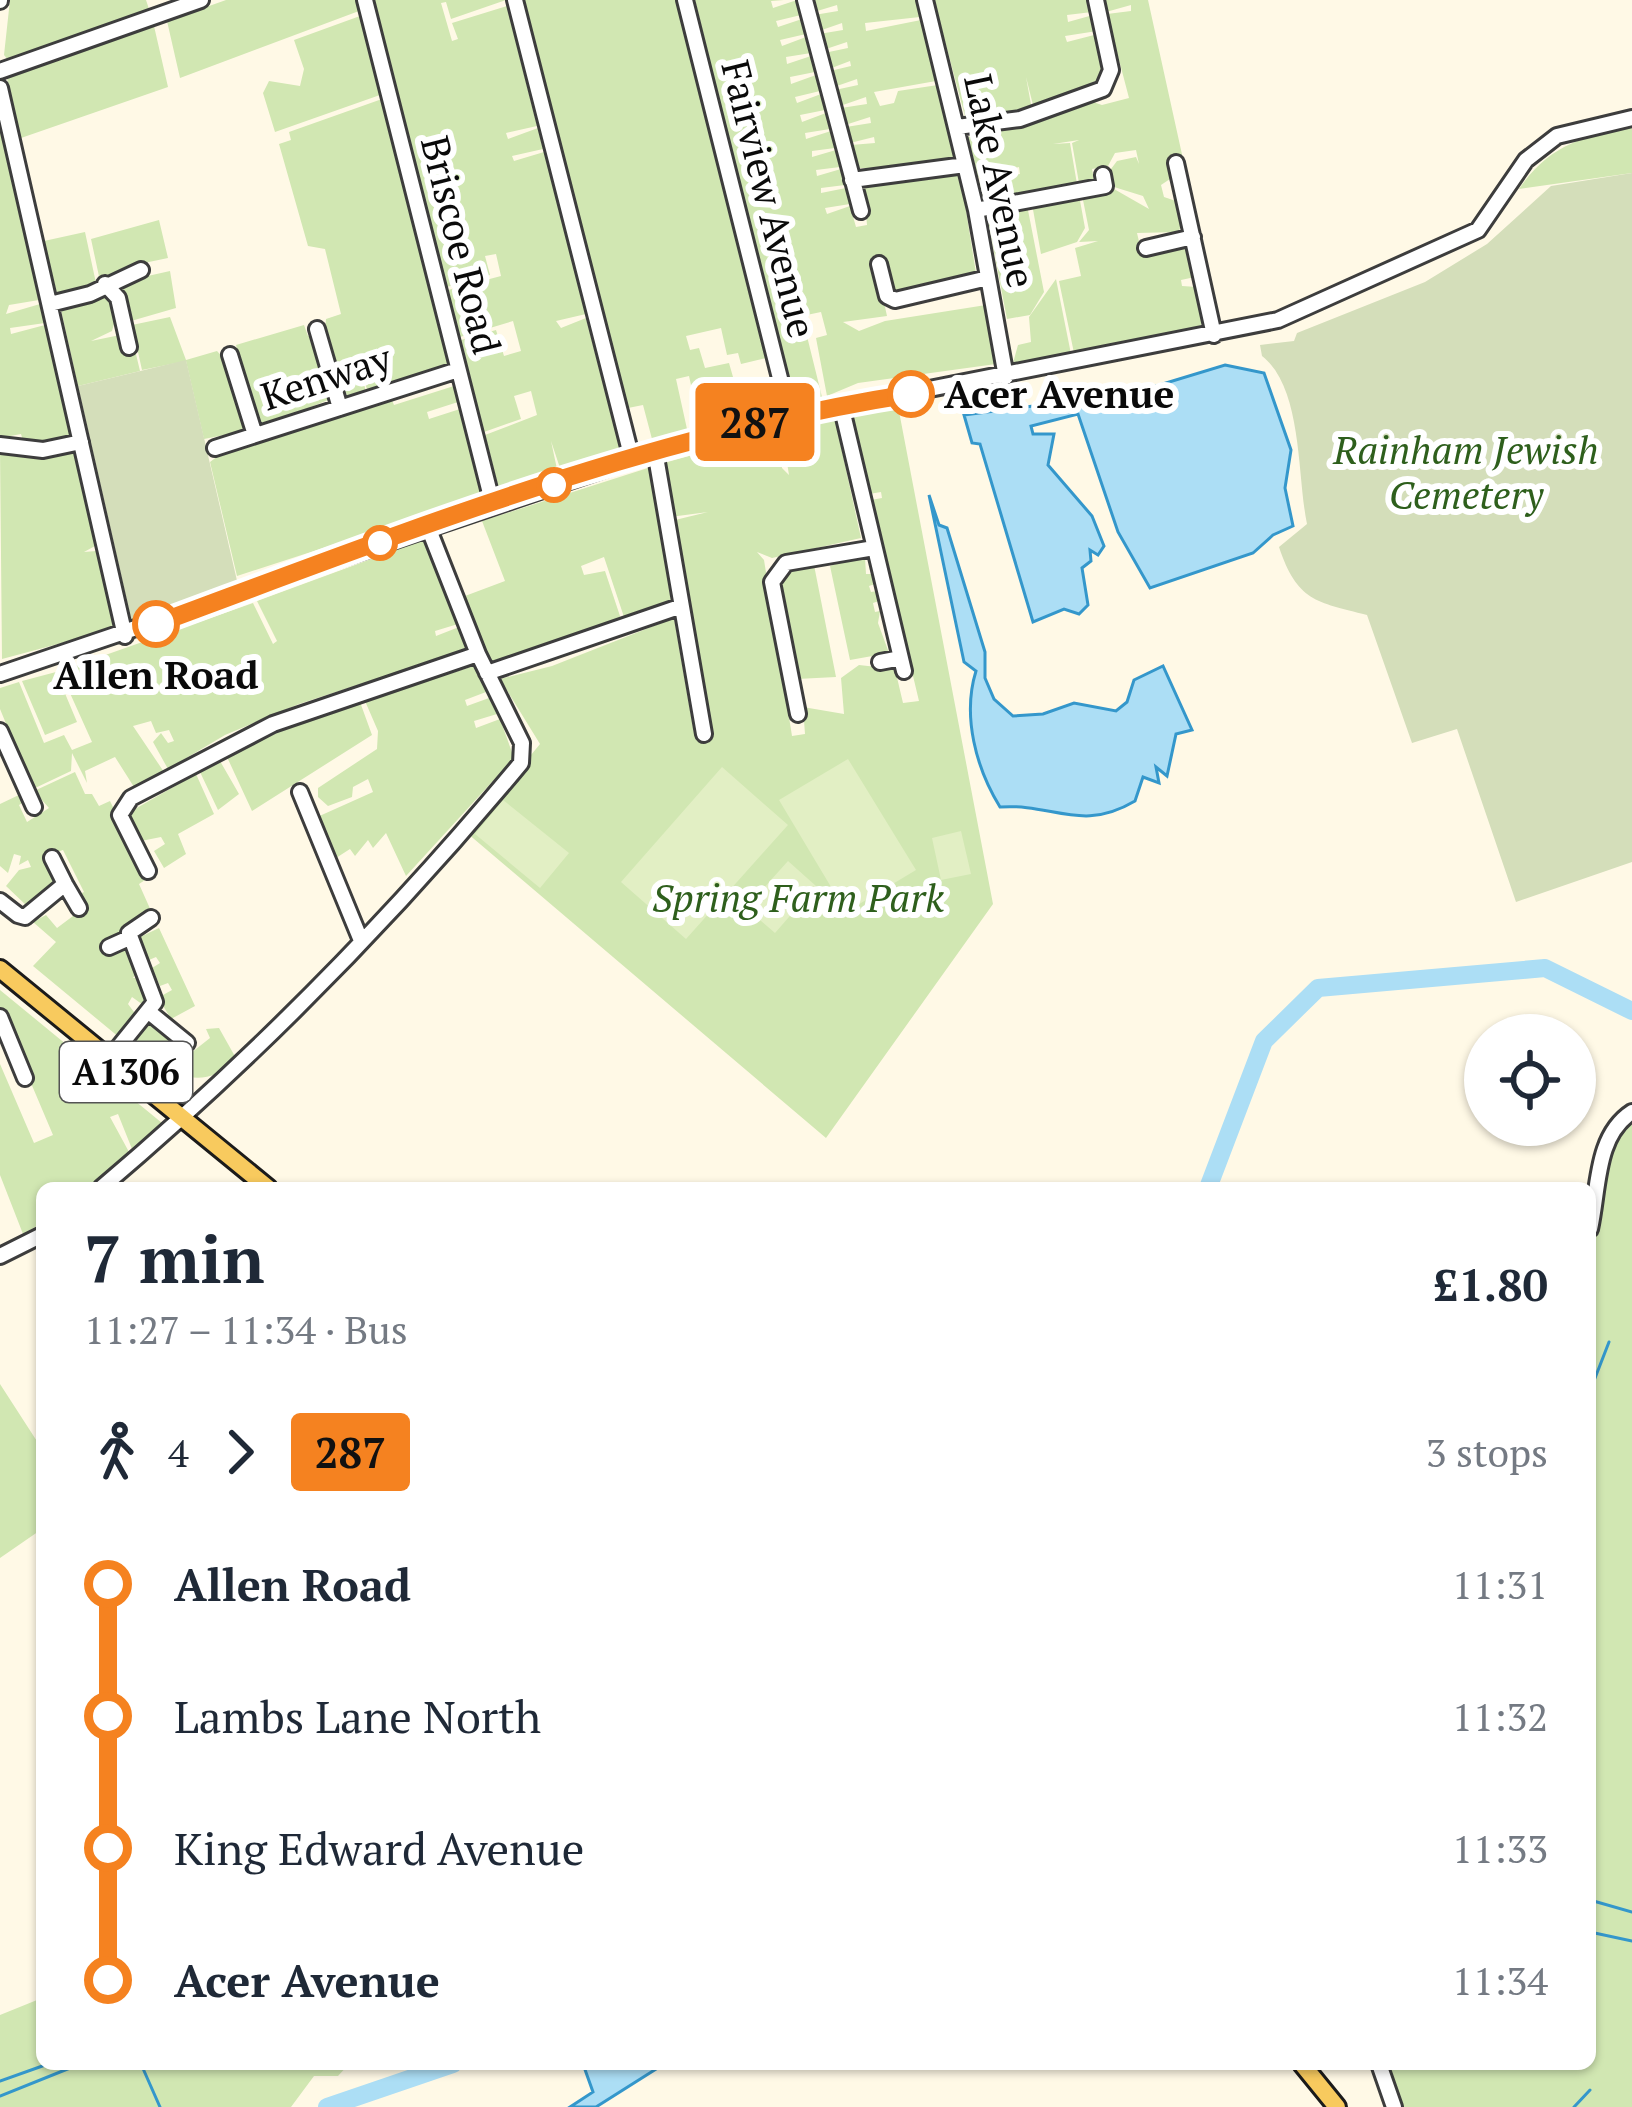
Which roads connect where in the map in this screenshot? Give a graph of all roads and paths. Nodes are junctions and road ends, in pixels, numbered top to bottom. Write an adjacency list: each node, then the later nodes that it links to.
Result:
1 (149, 0): 9 (street)
2 (201, 0): 9 (street)
3 (365, 0): 31 (street, Briscoe Road)
4 (515, 0): 41 (street)
5 (685, 0): 35 (street, Fairview Avenue)
6 (805, 0): 17 (street)
7 (925, 0): 13 (street, Lake Avenue)
8 (1096, 0): 13 (street)
9 (155, 16): 10 (street)
10 (0, 71)
11 (0, 88): 26 (street)
12 (1632, 118): 28 (street)
13 (957, 127): 15 (street, Lake Avenue)
14 (1176, 163): 20 (street)
15 (965, 165): 17 (street); 18 (street, Lake Avenue)
16 (1103, 175): 18 (street)
17 (853, 180): 19 (street)
18 (976, 210): 24 (street, Lake Avenue)
19 (861, 211)
20 (1193, 237): 21 (street); 28 (street)
21 (1146, 248)
22 (878, 264): 24 (street)
23 (141, 270): 25 (street)
24 (988, 278): 32 (street, Lake Avenue)
25 (105, 284): 26 (street); 29 (street)
26 (50, 304): 37 (street)
27 (317, 329): 34 (street)
28 (1214, 334): 32 (street)
29 (129, 347)
30 (230, 355): 36 (street)
31 (458, 370): 34 (street, Kenway); 42 (street, Briscoe Road)
32 (1006, 376): 33 (street)
33 (841, 405): 35 (street); 44 (street)
34 (340, 408): 36 (street, Kenway)
35 (789, 414): 40 (street)
36 (255, 435): 39 (street, Kenway)
37 (81, 442): 38 (street); 46 (street)
38 (0, 446)
39 (215, 448)
40 (655, 452): 41 (street); 45 (street)
41 (632, 459): 42 (street)
42 (493, 505): 43 (street)
43 (428, 527): 46 (street); 47 (street)
44 (874, 548): 48 (street); 51 (street)
45 (679, 607): 49 (street); 53 (street)
46 (125, 636): 50 (street)
47 (478, 654): 49 (street); 57 (street)
48 (880, 662)
49 (487, 673): 65 (street)
50 (0, 674)
51 (797, 713)
52 (0, 731): 55 (street)
53 (704, 734)
54 (300, 792): 65 (street)
55 (34, 807)
56 (157, 842): 57 (street)
57 (138, 851): 59 (street)
58 (52, 858): 60 (street)
59 (148, 871)
60 (65, 884): 61 (street); 62 (street)
61 (0, 901)
62 (79, 908)
63 (152, 918): 64 (street)
64 (129, 938): 66 (street); 68 (street)
65 (360, 938): 74 (street)
66 (109, 947)
67 (1, 972): 71 (main road, A1306)
68 (149, 1012): 70 (street); 71 (street)
69 (0, 1017): 72 (street)
70 (188, 1043)
71 (110, 1059): 74 (main road, A1306)
72 (26, 1078)
73 (1632, 1112): 77 (street)
74 (186, 1119): 75 (street); 76 (main road, A1306)
75 (108, 1182)
76 (261, 1182)
77 (1596, 1197)
78 (36, 1238): 79 (street)
79 (0, 1256)
80 (1307, 2070): 82 (main road)
81 (1381, 2070): 83 (street)
82 (1337, 2107)
83 (1394, 2107)

